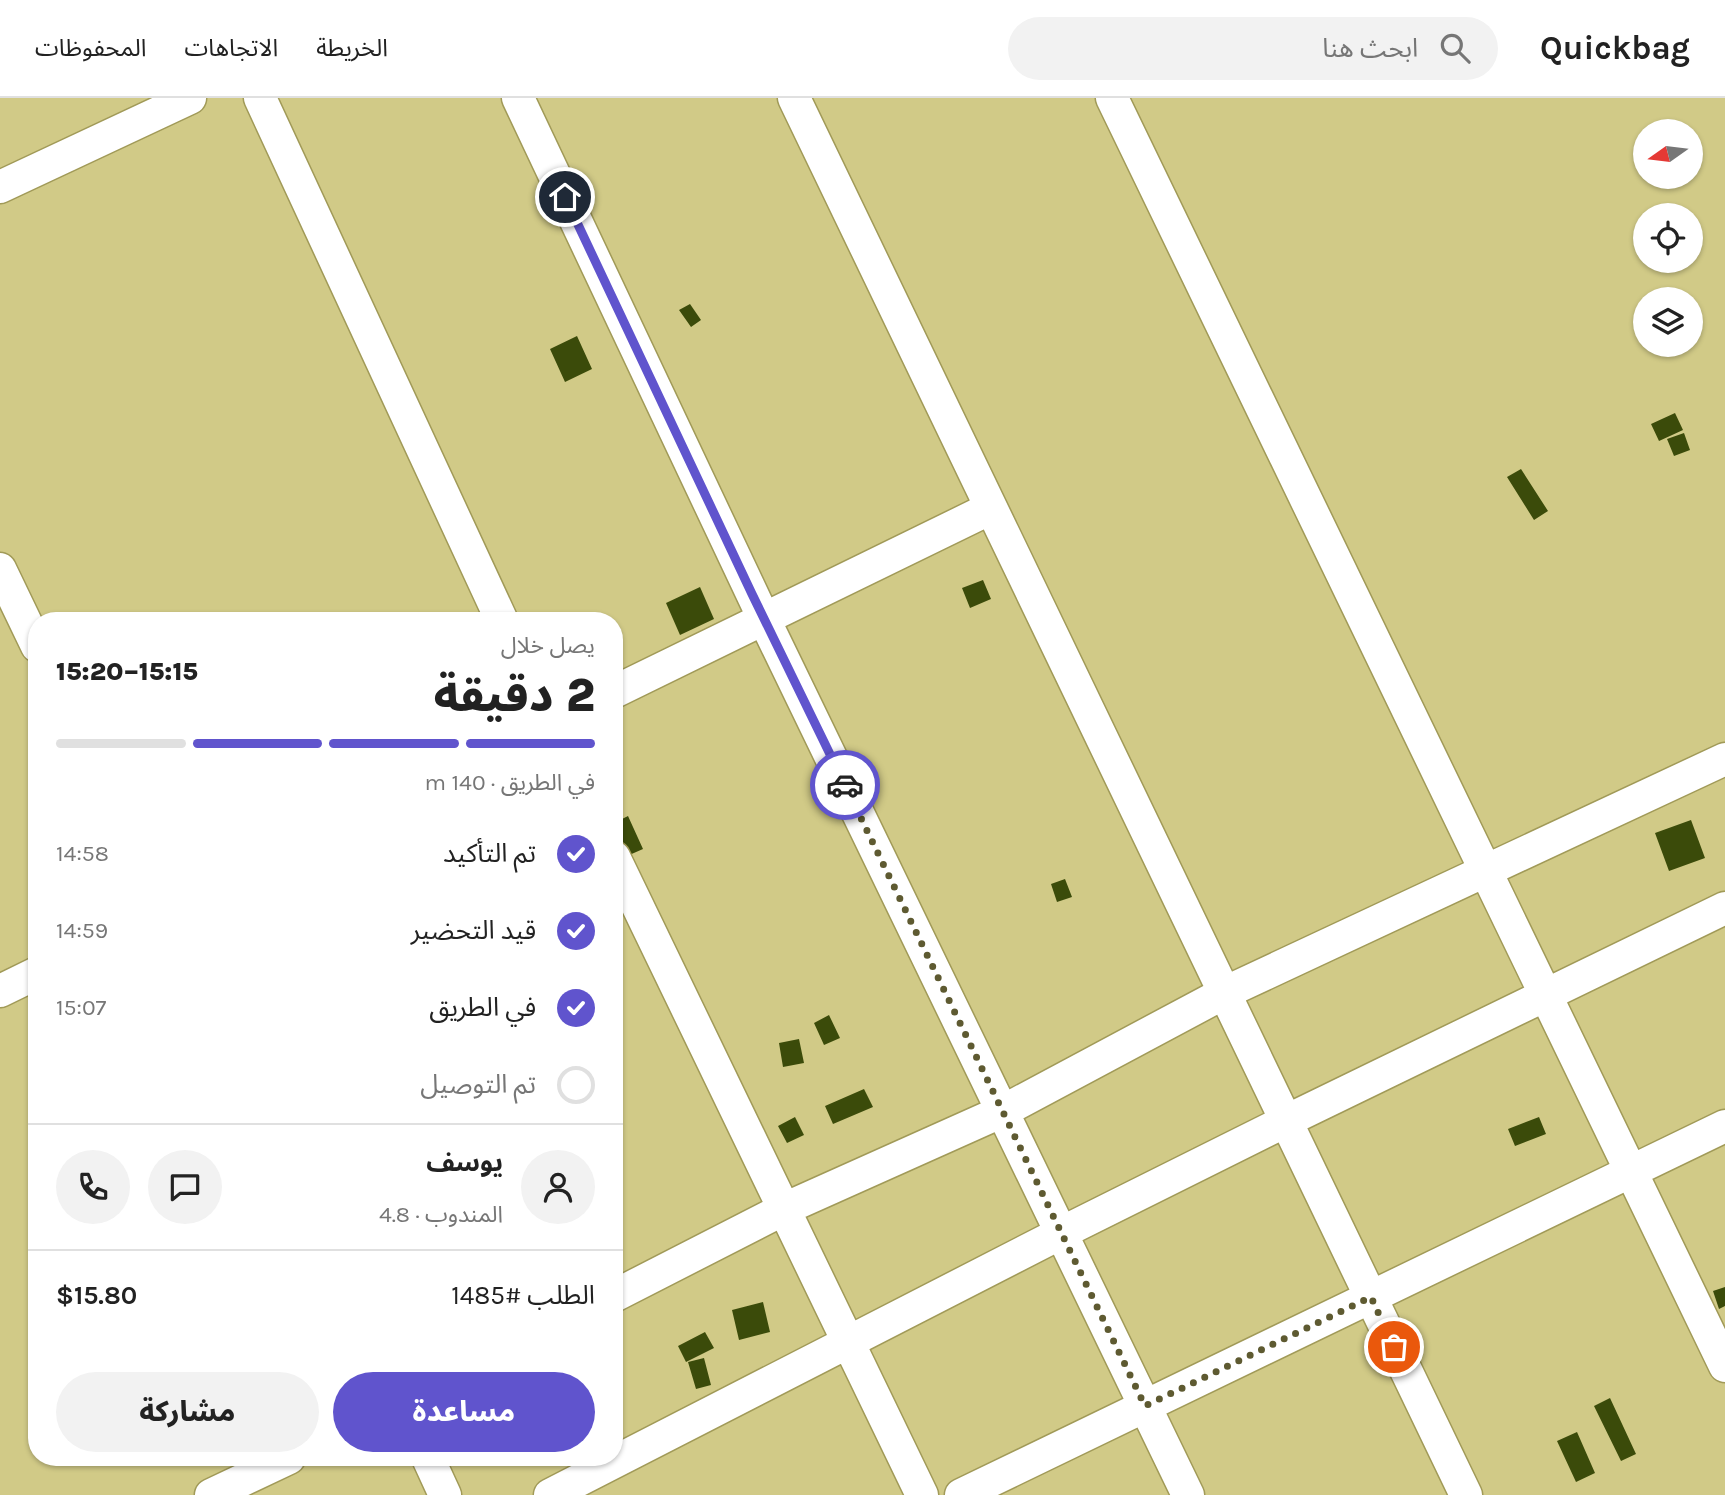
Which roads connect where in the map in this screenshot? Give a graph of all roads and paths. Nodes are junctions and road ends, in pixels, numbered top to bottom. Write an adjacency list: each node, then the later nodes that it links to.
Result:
1 (190, 98): 6 (street)
2 (260, 98): 9 (street)
3 (518, 98): 10 (street)
4 (794, 98): 7 (street)
5 (1112, 98): 14 (street)
6 (0, 187)
7 (991, 508): 10 (street); 19 (street)
8 (0, 569): 11 (street)
9 (498, 612)
10 (764, 619): 12 (street); 21 (street)
11 (28, 627)
12 (623, 688)
13 (1725, 759): 14 (street)
14 (1486, 870): 19 (street); 20 (street)
15 (623, 877): 25 (street)
16 (1725, 908): 20 (street)
17 (28, 978): 18 (street)
18 (0, 991)
19 (1224, 993): 21 (street); 22 (street)
20 (1547, 995): 22 (street); 24 (street)
21 (1003, 1111): 25 (street); 26 (street)
22 (1286, 1121): 26 (street); 28 (street)
23 (1725, 1126): 24 (street)
24 (1631, 1171): 28 (street); 30 (street)
25 (784, 1209): 27 (street); 29 (street)
26 (1060, 1233): 29 (street); 31 (street)
27 (623, 1291)
28 (1371, 1297): 31 (street); 42 (street)
29 (849, 1343): 32 (street); 39 (street)
30 (1725, 1366)
31 (1145, 1406): 40 (street); 41 (street)
32 (623, 1458)
33 (272, 1466): 36 (street)
34 (432, 1466): 37 (street)
35 (607, 1466): 38 (street)
36 (211, 1495)
37 (445, 1495)
38 (550, 1495)
39 (922, 1495)
40 (961, 1495)
41 (1188, 1495)
42 (1466, 1495)

